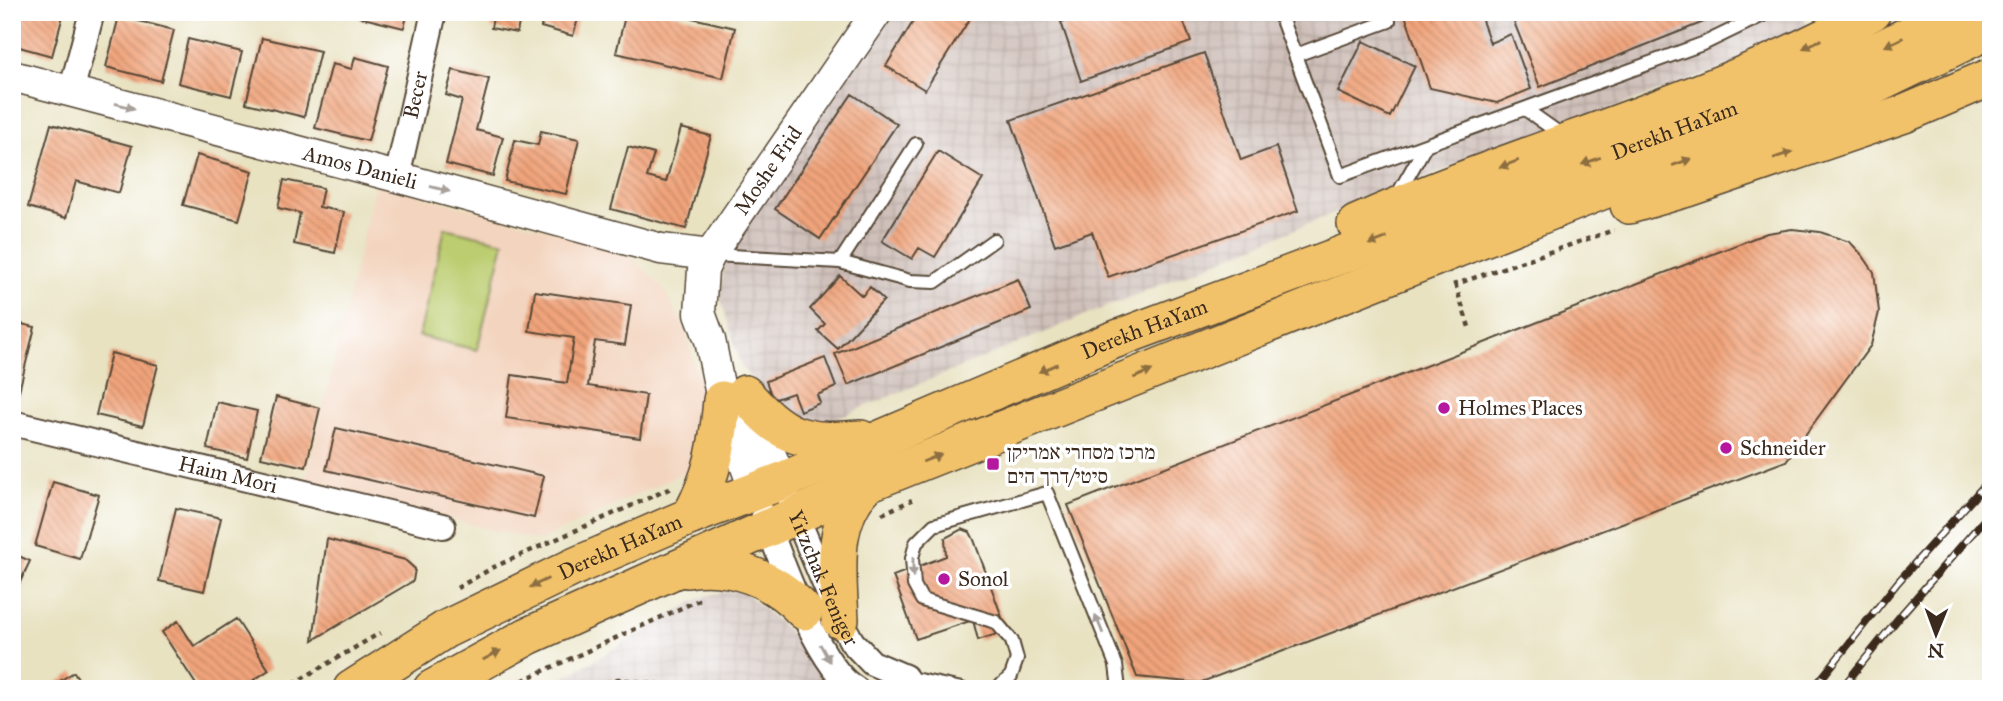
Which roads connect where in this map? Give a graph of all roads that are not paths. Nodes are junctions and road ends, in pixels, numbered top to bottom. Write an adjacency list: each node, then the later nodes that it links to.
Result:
1 (92, 12): 13 (street)
2 (434, 12): 18 (street, Becer)
3 (877, 12): 22 (street, Moshe Frid)
4 (1279, 12): 10 (lane)
5 (1769, 12): 14 (lane)
6 (1872, 12): 15 (main road, one-way to 15)
7 (1955, 12): 26 (main road, Derekh HaYam, one-way to 26)
8 (1389, 21): 10 (lane)
9 (1991, 29): 24 (main road, Derekh HaYam, one-way to 9)
10 (1296, 55): 17 (lane)
11 (12, 76): 13 (street, Amos Danieli)
12 (1991, 77): 24 (main road, one-way to 12)
13 (71, 92): 18 (street, Amos Danieli, one-way to 18)
14 (1525, 109): 15 (lane); 17 (lane)
15 (1569, 141): 19 (main road, one-way to 19)
16 (916, 144): 23 (lane)
17 (1426, 145): 19 (lane)
18 (397, 177): 21 (street, Amos Danieli, one-way to 21)
19 (1388, 210): 26 (main road)
20 (994, 240): 23 (lane)
21 (662, 249): 22 (street, Amos Danieli); 25 (street)
22 (709, 255): 23 (lane); 25 (street, Moshe Frid)
23 (840, 262)
24 (1413, 267): 30 (main road, Derekh HaYam, one-way to 24)
25 (705, 327): 27 (street, Moshe Frid)
26 (1111, 341): 29 (main road, Derekh HaYam, one-way to 29)
27 (734, 397): 29 (main road); 31 (street, Moshe Frid); 32 (main road)
28 (12, 423): 34 (street, Haim Mori)
29 (883, 437): 31 (main road, Derekh HaYam)
30 (868, 483): 33 (main road, Derekh HaYam); 37 (main road)
31 (768, 486): 32 (main road, Derekh HaYam); 33 (street, Yitzchak Feniger)
32 (691, 516): 39 (main road, Derekh HaYam, one-way to 39)
33 (782, 522): 35 (main road, Derekh HaYam); 36 (street, Yitzchak Feniger); 37 (street, Yitzchak Feniger)
34 (443, 526)
35 (672, 572): 36 (main road); 40 (main road, Derekh HaYam, one-way to 35)
36 (804, 611): 41 (street, Yitzchak Feniger, one-way to 41)
37 (840, 620): 38 (street, Yitzchak Feniger)
38 (903, 683): 42 (lane)
39 (352, 689)
40 (432, 689)
41 (856, 689)
42 (962, 689)
43 (997, 689): 44 (lane, one-way to 43)
44 (1119, 689)

